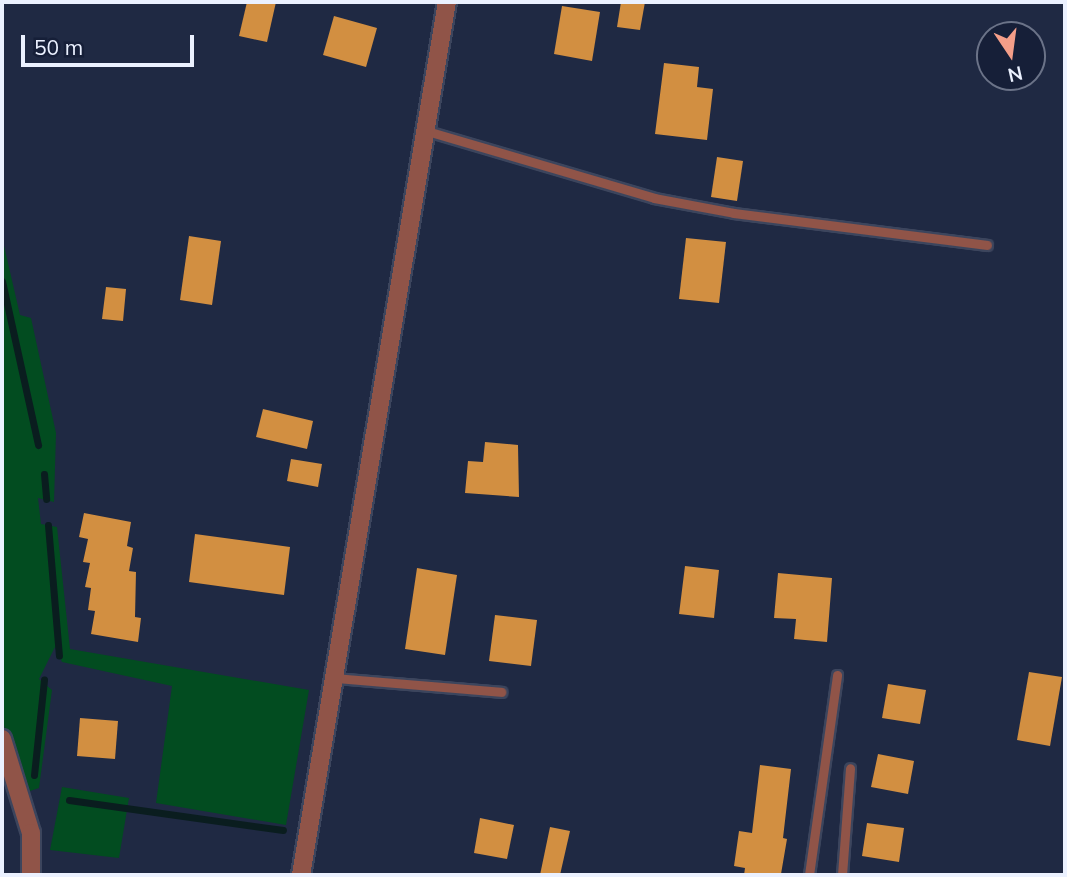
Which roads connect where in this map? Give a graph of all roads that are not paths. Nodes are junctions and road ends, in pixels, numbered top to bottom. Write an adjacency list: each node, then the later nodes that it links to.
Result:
1 (447, 2): 2 (street)
2 (427, 131): 3 (lane); 5 (street)
3 (987, 245)
4 (836, 675): 11 (lane)
5 (335, 678): 6 (lane); 10 (street)
6 (501, 692)
7 (2, 739): 9 (street)
8 (850, 768): 12 (lane)
9 (30, 875)
10 (301, 875)
11 (809, 875)
12 (842, 875)

